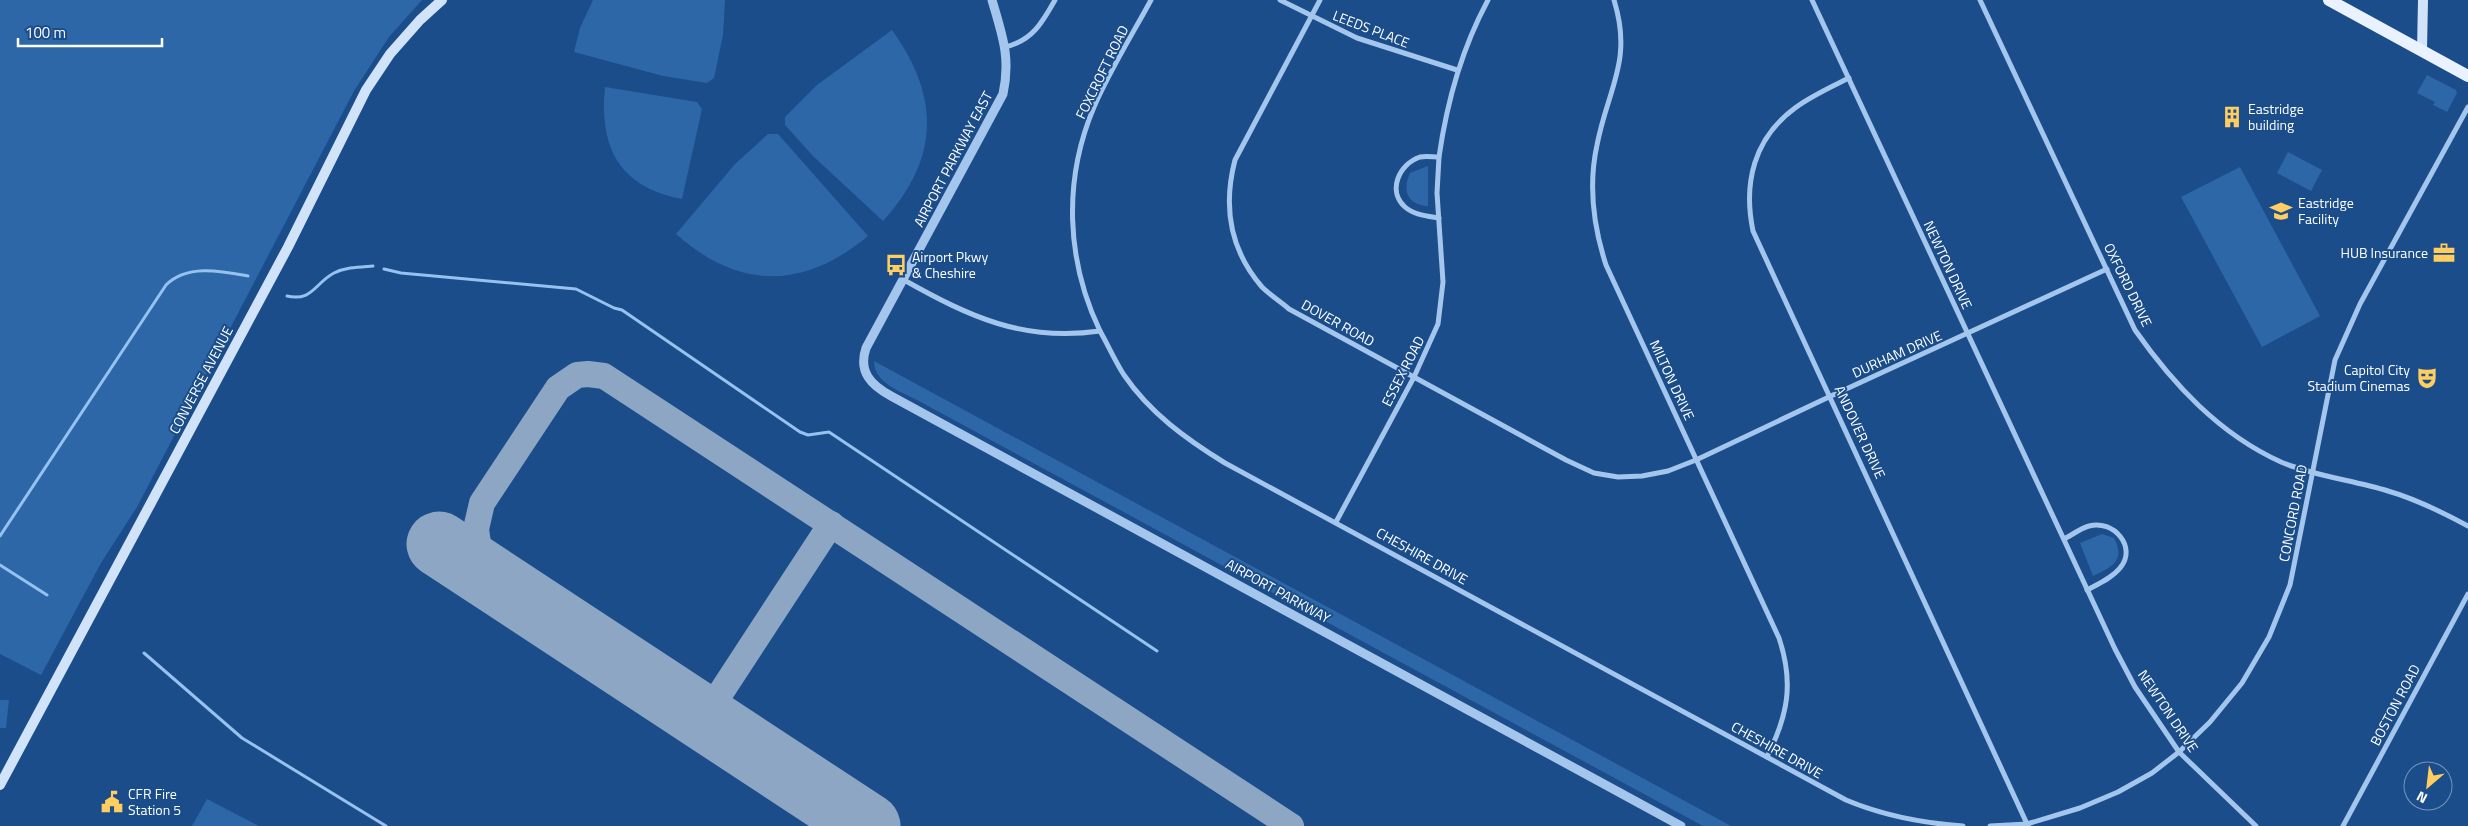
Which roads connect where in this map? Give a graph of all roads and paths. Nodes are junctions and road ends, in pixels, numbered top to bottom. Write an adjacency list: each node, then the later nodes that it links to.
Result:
1 (442, 0): 38 (main road, CONVERSE AVENUE)
2 (992, 0): 14 (street, AIRPORT PARKWAY EAST)
3 (1055, 0): 14 (street)
4 (1151, 0): 24 (street, FOXCROFT ROAD)
5 (1280, 0): 13 (street, LEEDS PLACE)
6 (1320, 0): 13 (street, DOVER ROAD)
7 (1488, 0): 16 (street, ESSEX ROAD)
8 (1614, 0): 29 (street, MILTON DRIVE)
9 (1812, 0): 18 (street, NEWTON DRIVE)
10 (1980, 0): 22 (street, OXFORD DRIVE)
11 (2330, 0): 15 (main road)
12 (2423, 0): 15 (main road)
13 (1311, 17): 16 (street, LEEDS PLACE); 27 (street, DOVER ROAD)
14 (1005, 46): 23 (street, AIRPORT PARKWAY EAST)
15 (2422, 50): 17 (main road)
16 (1457, 70): 20 (street, ESSEX ROAD)
17 (2468, 76)
18 (1849, 78): 25 (street, NEWTON DRIVE); 28 (street, ANDOVER DRIVE)
19 (2468, 107): 30 (street, CONCORD ROAD)
20 (1440, 157): 21 (street, ESSEX ROAD); 21 (street)
21 (1438, 218): 27 (street, ESSEX ROAD)
22 (2107, 269): 25 (street, DURHAM DRIVE); 30 (street, OXFORD DRIVE)
23 (904, 280): 24 (street); 26 (street, AIRPORT PARKWAY EAST)
24 (1100, 331): 31 (street, CHESHIRE DRIVE)
25 (1968, 334): 28 (street, DURHAM DRIVE); 33 (street, NEWTON DRIVE)
26 (866, 376): 40 (street, AIRPORT PARKWAY)
27 (1414, 377): 29 (street, DOVER ROAD); 31 (street, ESSEX ROAD)
28 (1831, 396): 29 (street, DURHAM DRIVE); 39 (street, ANDOVER DRIVE)
29 (1696, 460): 37 (street, MILTON DRIVE)
30 (2312, 472): 32 (street, OXFORD DRIVE); 36 (street, CONCORD ROAD)
31 (1336, 522): 37 (street, CHESHIRE DRIVE)
32 (2468, 526)
33 (2064, 539): 34 (street, NEWTON DRIVE); 34 (street)
34 (2087, 590): 36 (street, NEWTON DRIVE)
35 (2468, 594): 44 (street, BOSTON ROAD)
36 (2179, 752): 39 (street, CONCORD ROAD); 43 (street, NEWTON DRIVE)
37 (1767, 757): 41 (street, CHESHIRE DRIVE)
38 (0, 785)
39 (2027, 825): 42 (street)
40 (1681, 826)
41 (1963, 826)
42 (1990, 826)
43 (2256, 826)
44 (2342, 826)

